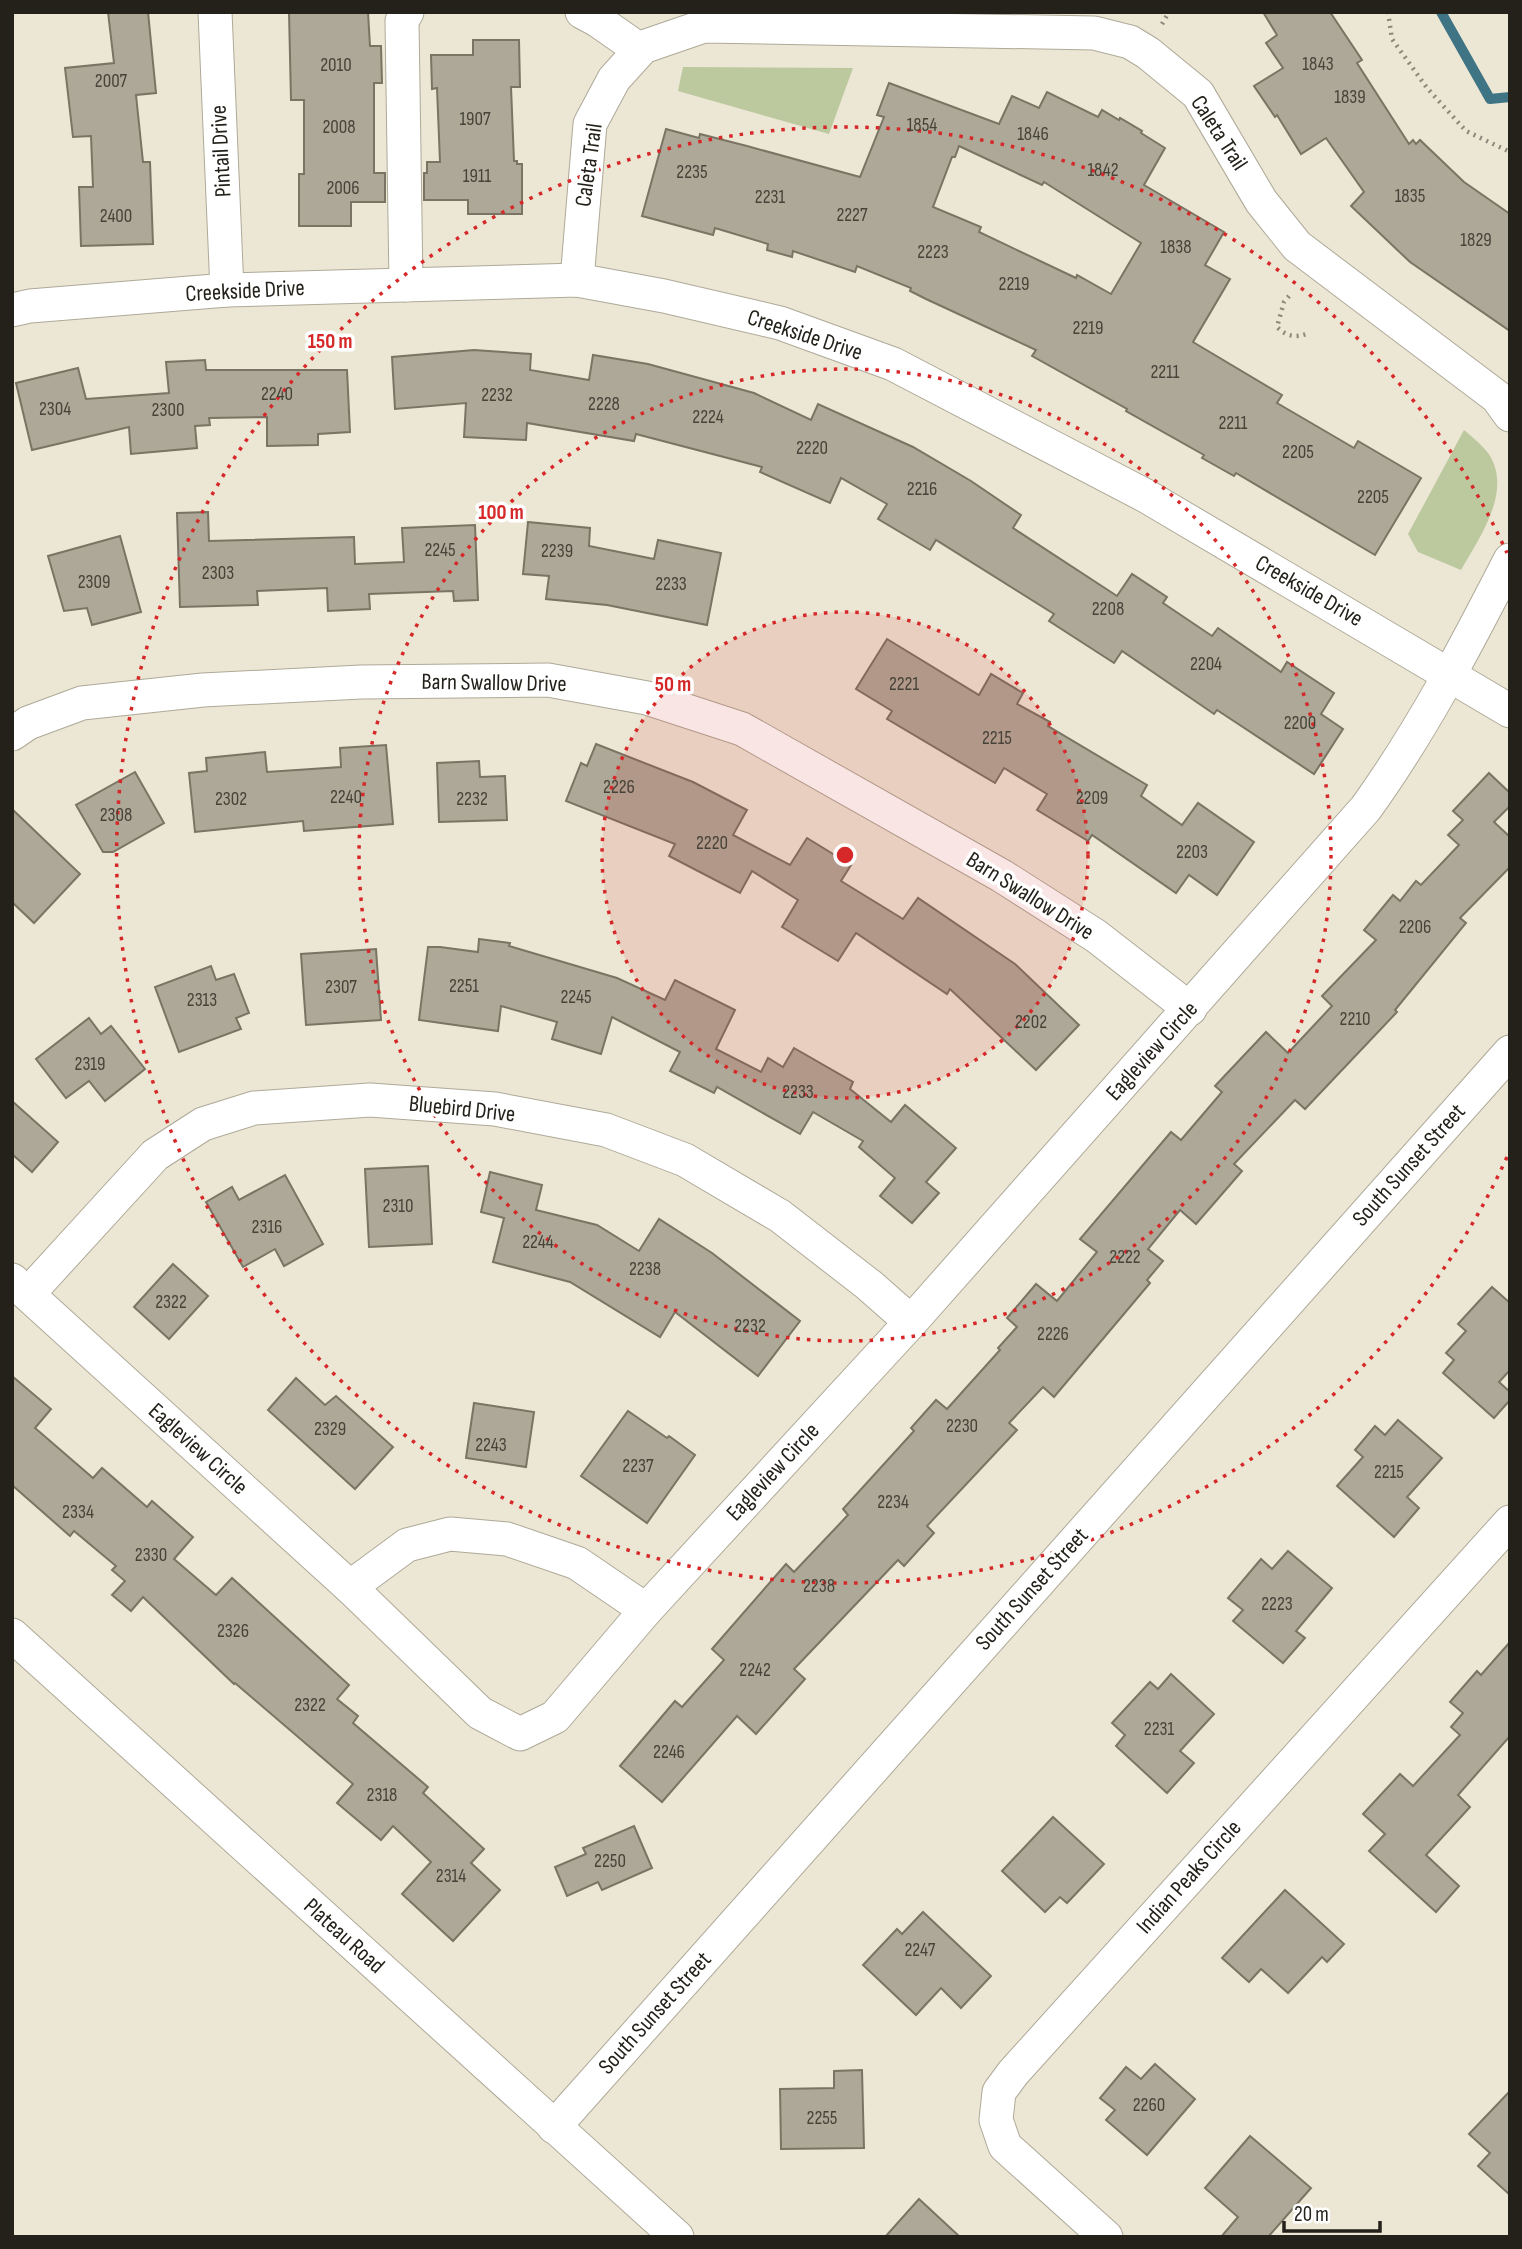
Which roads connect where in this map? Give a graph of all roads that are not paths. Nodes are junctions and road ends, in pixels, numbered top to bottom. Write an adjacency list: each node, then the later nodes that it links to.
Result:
1 (215, 12): 7 (street, Pintail Drive)
2 (407, 12): 6 (street)
3 (582, 12): 4 (street)
4 (640, 50): 5 (street, Caleta Trail); 9 (street, Caleta Trail)
5 (577, 280): 6 (street, Creekside Drive); 11 (street, Creekside Drive)
6 (406, 285): 7 (street, Creekside Drive)
7 (228, 290): 8 (street, Creekside Drive)
8 (12, 310)
9 (1510, 415)
10 (1510, 560): 11 (street)
11 (1451, 675): 12 (street, Creekside Drive); 14 (street, Eagleview Circle)
12 (1510, 711)
13 (12, 734): 14 (street, Barn Swallow Drive)
14 (1190, 1009): 17 (street, Eagleview Circle)
15 (1510, 1052): 22 (street, South Sunset Street)
16 (20, 1287): 17 (street, Bluebird Drive); 19 (street, Eagleview Circle)
17 (911, 1322): 20 (street, Eagleview Circle)
18 (1510, 1522): 24 (street, Indian Peaks Circle)
19 (350, 1587): 20 (street); 20 (street, Eagleview Circle)
20 (646, 1610)
21 (12, 1635): 22 (street, Plateau Road)
22 (554, 2127): 23 (street, Plateau Road)
23 (677, 2237)
24 (1106, 2237)

